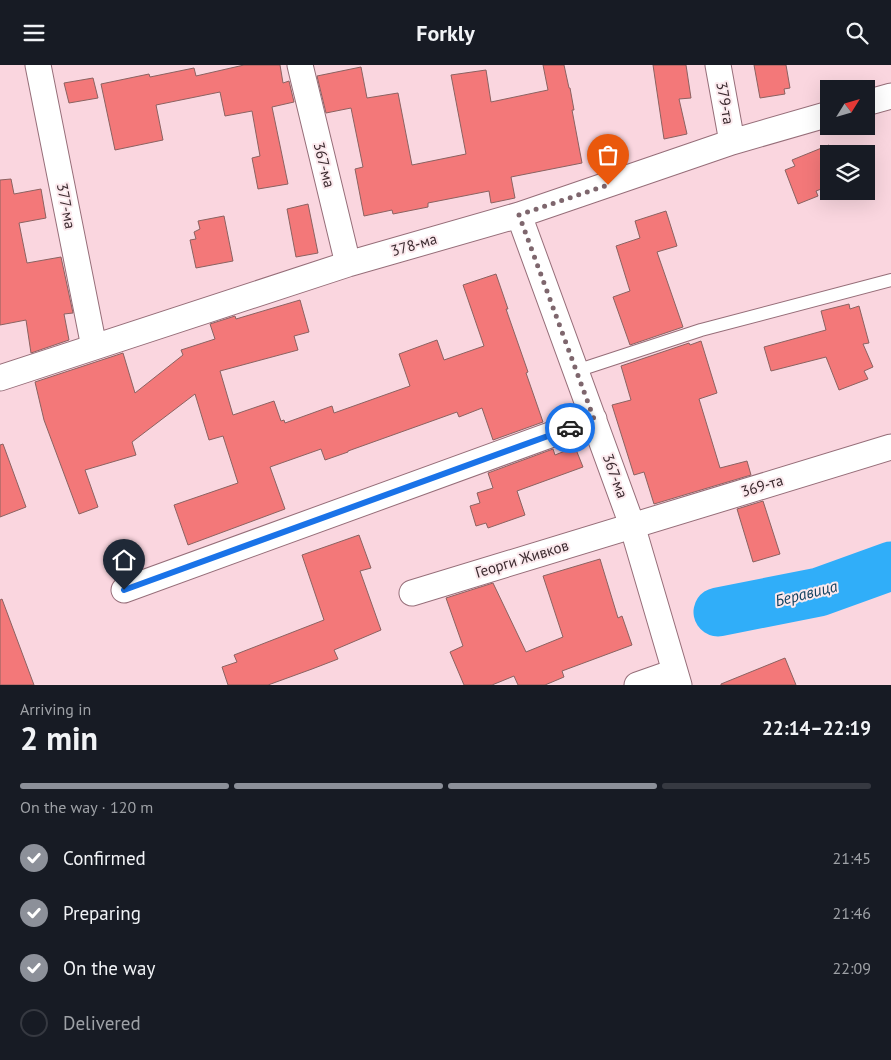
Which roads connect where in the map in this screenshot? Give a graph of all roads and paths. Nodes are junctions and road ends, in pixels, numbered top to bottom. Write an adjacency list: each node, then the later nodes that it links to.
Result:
1 (38, 65): 11 (street, 377-ма)
2 (300, 65): 9 (street, 367-ма)
3 (718, 65): 7 (street, 379-та)
4 (891, 96): 5 (street)
5 (875, 100)
6 (820, 117): 7 (street, 378-ма)
7 (732, 142): 8 (street, 378-ма)
8 (519, 215): 9 (street, 378-ма); 12 (street, 367-ма)
9 (348, 264): 11 (street, 378-ма)
10 (891, 280): 12 (lane)
11 (94, 347): 13 (street, 378-ма)
12 (576, 371): 14 (street, 367-ма)
13 (0, 378)
14 (594, 419): 16 (street, 367-ма); 17 (street)
15 (891, 447): 16 (street, 369-та)
16 (632, 525): 18 (street, Георги Живков); 19 (street, 367-ма)
17 (124, 590)
18 (412, 593)
19 (674, 673): 20 (street)
20 (637, 685)

